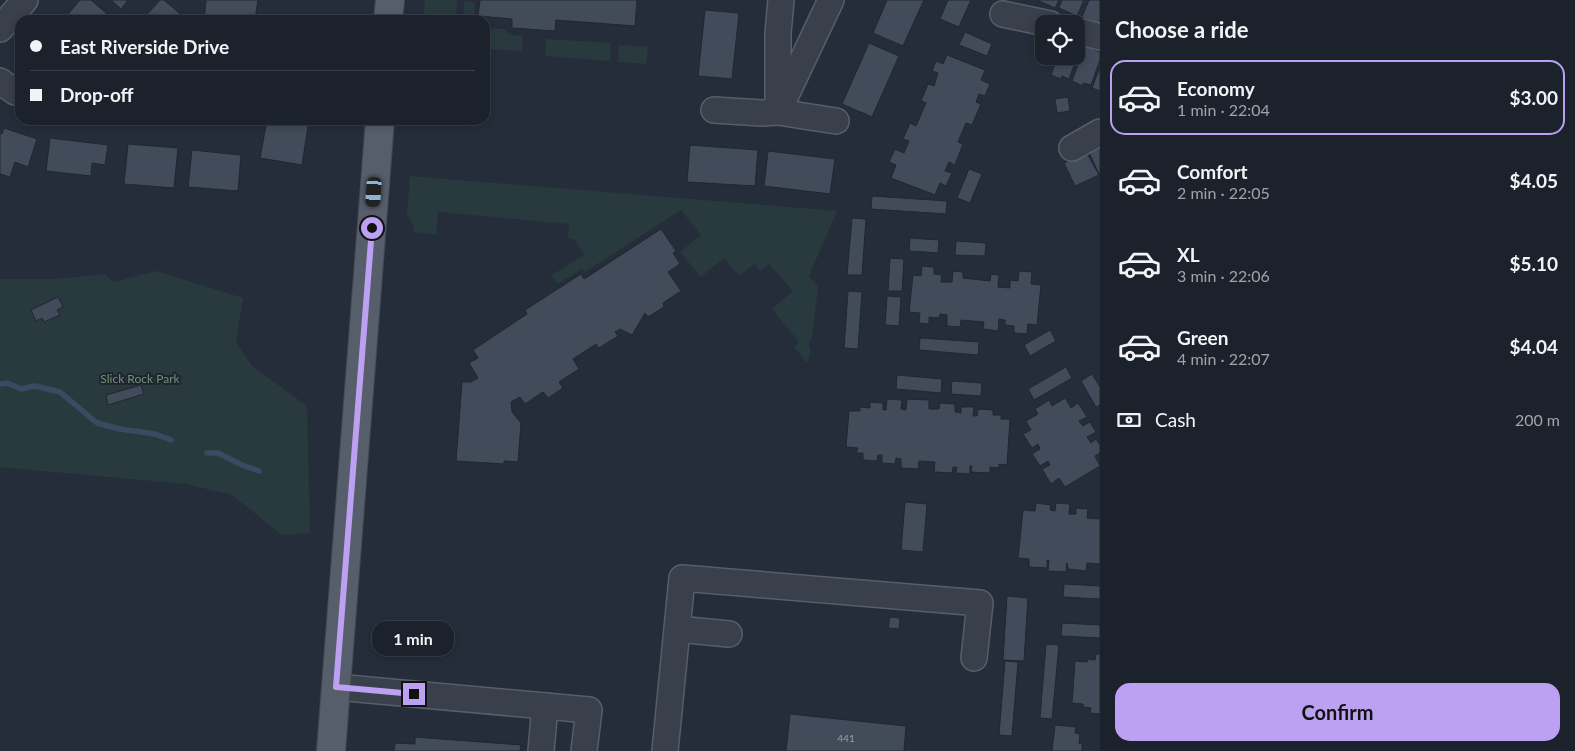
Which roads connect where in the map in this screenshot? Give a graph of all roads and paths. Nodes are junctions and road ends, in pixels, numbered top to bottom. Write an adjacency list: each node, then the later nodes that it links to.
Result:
1 (25, 0): 8 (street)
2 (390, 0): 6 (main road)
3 (780, 0): 14 (street)
4 (831, 0): 14 (street)
5 (1003, 14): 7 (street)
6 (388, 15)
7 (1035, 21)
8 (0, 29)
9 (1085, 32): 10 (street)
10 (1100, 36)
11 (0, 81): 12 (street)
12 (15, 92)
13 (714, 110): 14 (street)
14 (778, 112): 15 (street)
15 (836, 121)
16 (380, 125): 22 (main road)
17 (1100, 132): 18 (street)
18 (1072, 148)
19 (677, 629): 20 (street); 21 (street); 27 (street)
20 (729, 634)
21 (974, 658)
22 (336, 687): 23 (street); 24 (main road)
23 (545, 706): 25 (street); 26 (street)
24 (331, 751)
25 (541, 751)
26 (584, 751)
27 (665, 751)

